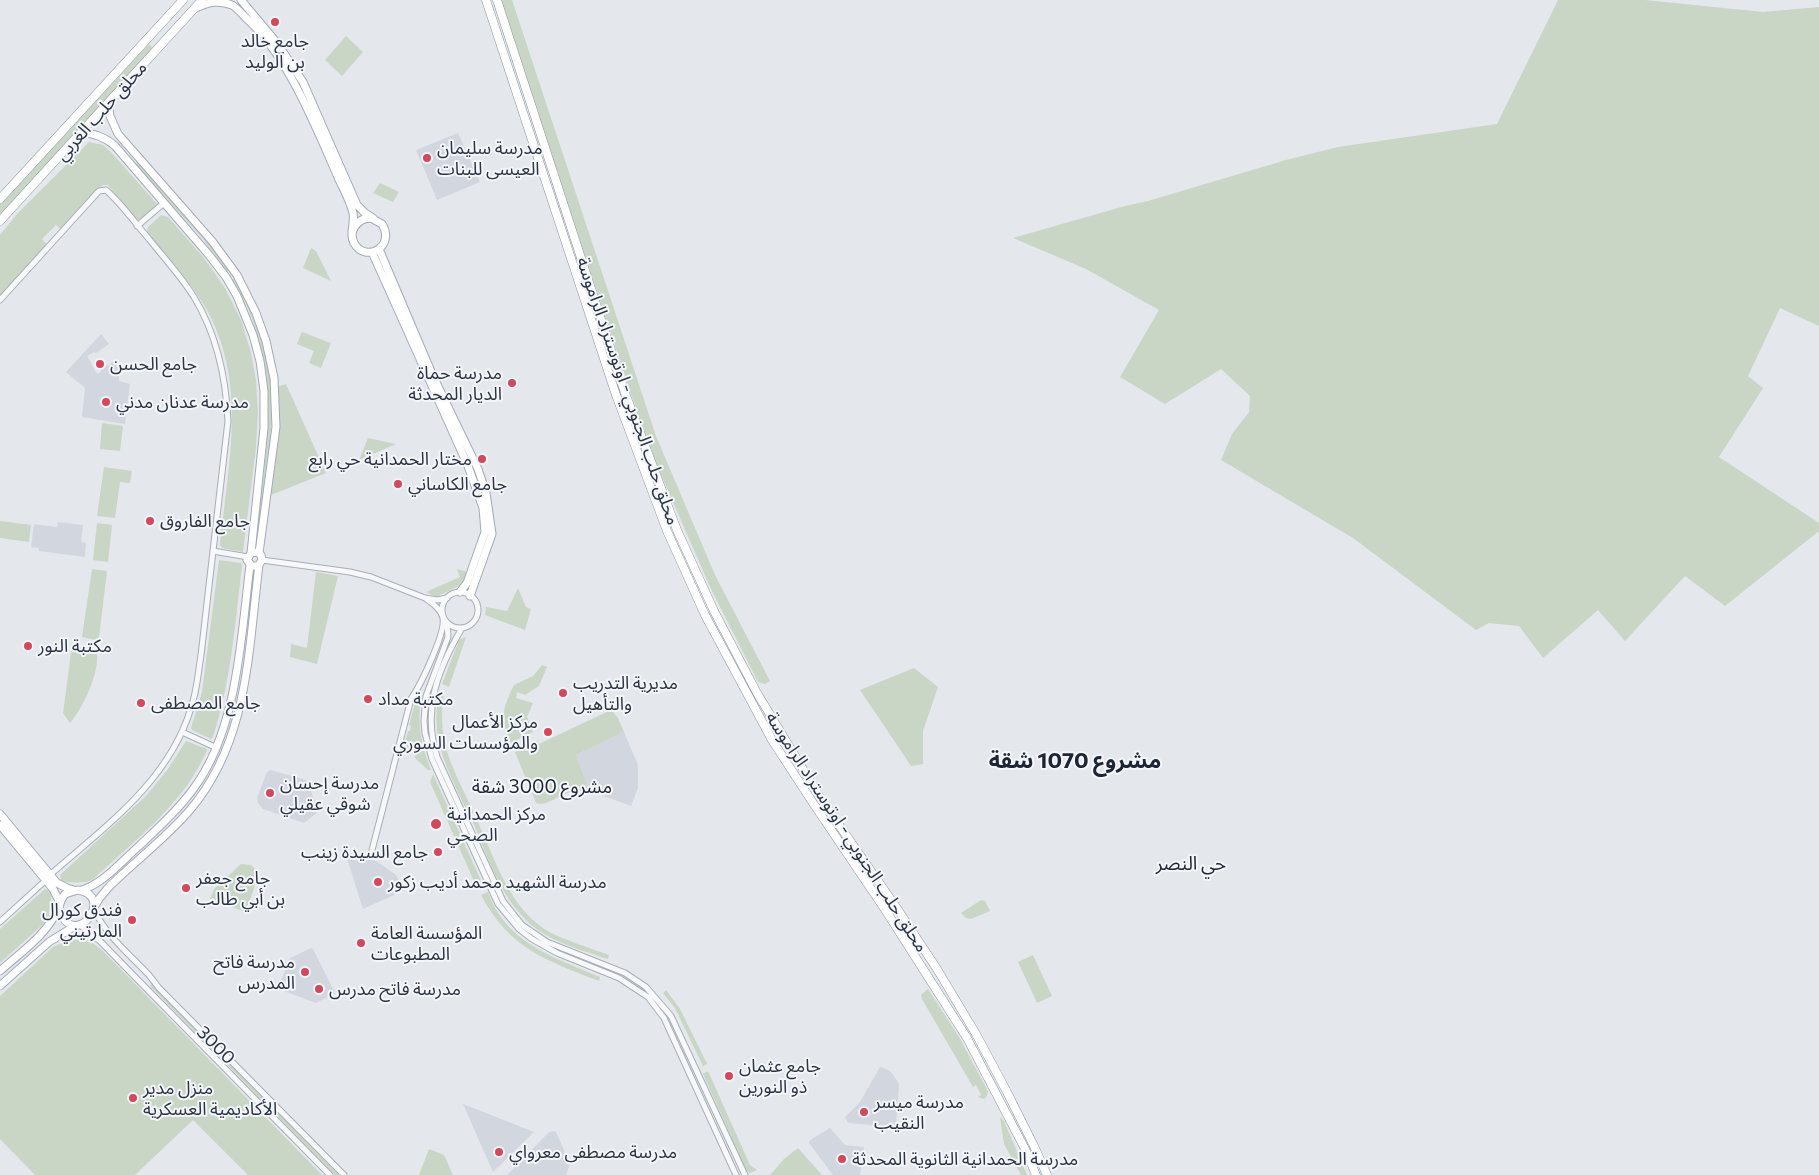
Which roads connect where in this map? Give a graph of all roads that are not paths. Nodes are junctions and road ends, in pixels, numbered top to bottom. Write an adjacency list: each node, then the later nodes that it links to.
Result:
1 (183, 0): 7 (highway, محلق حلب الغربي)
2 (202, 0): 6 (highway, محلق حلب الغربي)
3 (241, 0): 13 (main road)
4 (486, 0): 52 (highway, محلق حلب الجنوبي - اوتوستراد الراموسة)
5 (497, 0): 53 (highway, محلق حلب الجنوبي - اوتوستراد الراموسة)
6 (194, 9): 8 (highway, محلق حلب الغربي); 16 (main road)
7 (170, 13): 8 (highway); 11 (highway, محلق حلب الغربي)
8 (165, 40): 9 (highway, محلق حلب الغربي)
9 (108, 103): 10 (highway, محلق حلب الغربي); 18 (main road)
10 (82, 132): 12 (main road); 14 (highway, محلق حلب الغربي)
11 (0, 199)
12 (164, 203): 15 (street); 19 (main road)
13 (376, 219): 16 (main road); 17 (main road)
14 (0, 221)
15 (137, 226): 20 (street); 21 (street)
16 (352, 232): 17 (main road)
17 (376, 250): 24 (main road); 25 (main road)
18 (234, 272): 19 (main road); 23 (main road)
19 (226, 277): 22 (main road)
20 (0, 300)
21 (213, 551): 22 (street); 31 (street)
22 (250, 558): 23 (main road); 23 (main road); 32 (main road)
23 (260, 560): 26 (street); 41 (main road)
24 (460, 592): 25 (street); 27 (street)
25 (470, 596): 30 (street)
26 (425, 598): 27 (street); 28 (street)
27 (447, 598): 28 (street)
28 (443, 617): 29 (street); 37 (street)
29 (447, 623): 30 (street); 33 (street)
30 (462, 628): 33 (street)
31 (182, 732): 32 (street); 38 (street)
32 (217, 748): 39 (main road)
33 (442, 774): 34 (street)
34 (457, 808): 46 (street); 47 (street)
35 (0, 814): 38 (main road)
36 (0, 825): 38 (main road)
37 (371, 854)
38 (48, 877): 39 (main road); 40 (main road); 42 (street)
39 (78, 890): 40 (main road); 41 (main road)
40 (60, 905): 43 (main road); 44 (main road)
41 (94, 909): 43 (main road); 49 (street, 3000)
42 (0, 922)
43 (78, 926): 45 (main road); 48 (street, 3000)
44 (0, 971)
45 (0, 986)
46 (686, 1049): 47 (street); 51 (street)
47 (680, 1052): 50 (street)
48 (330, 1175)
49 (344, 1175)
50 (736, 1175)
51 (745, 1175)
52 (1036, 1175)
53 (1046, 1175)

